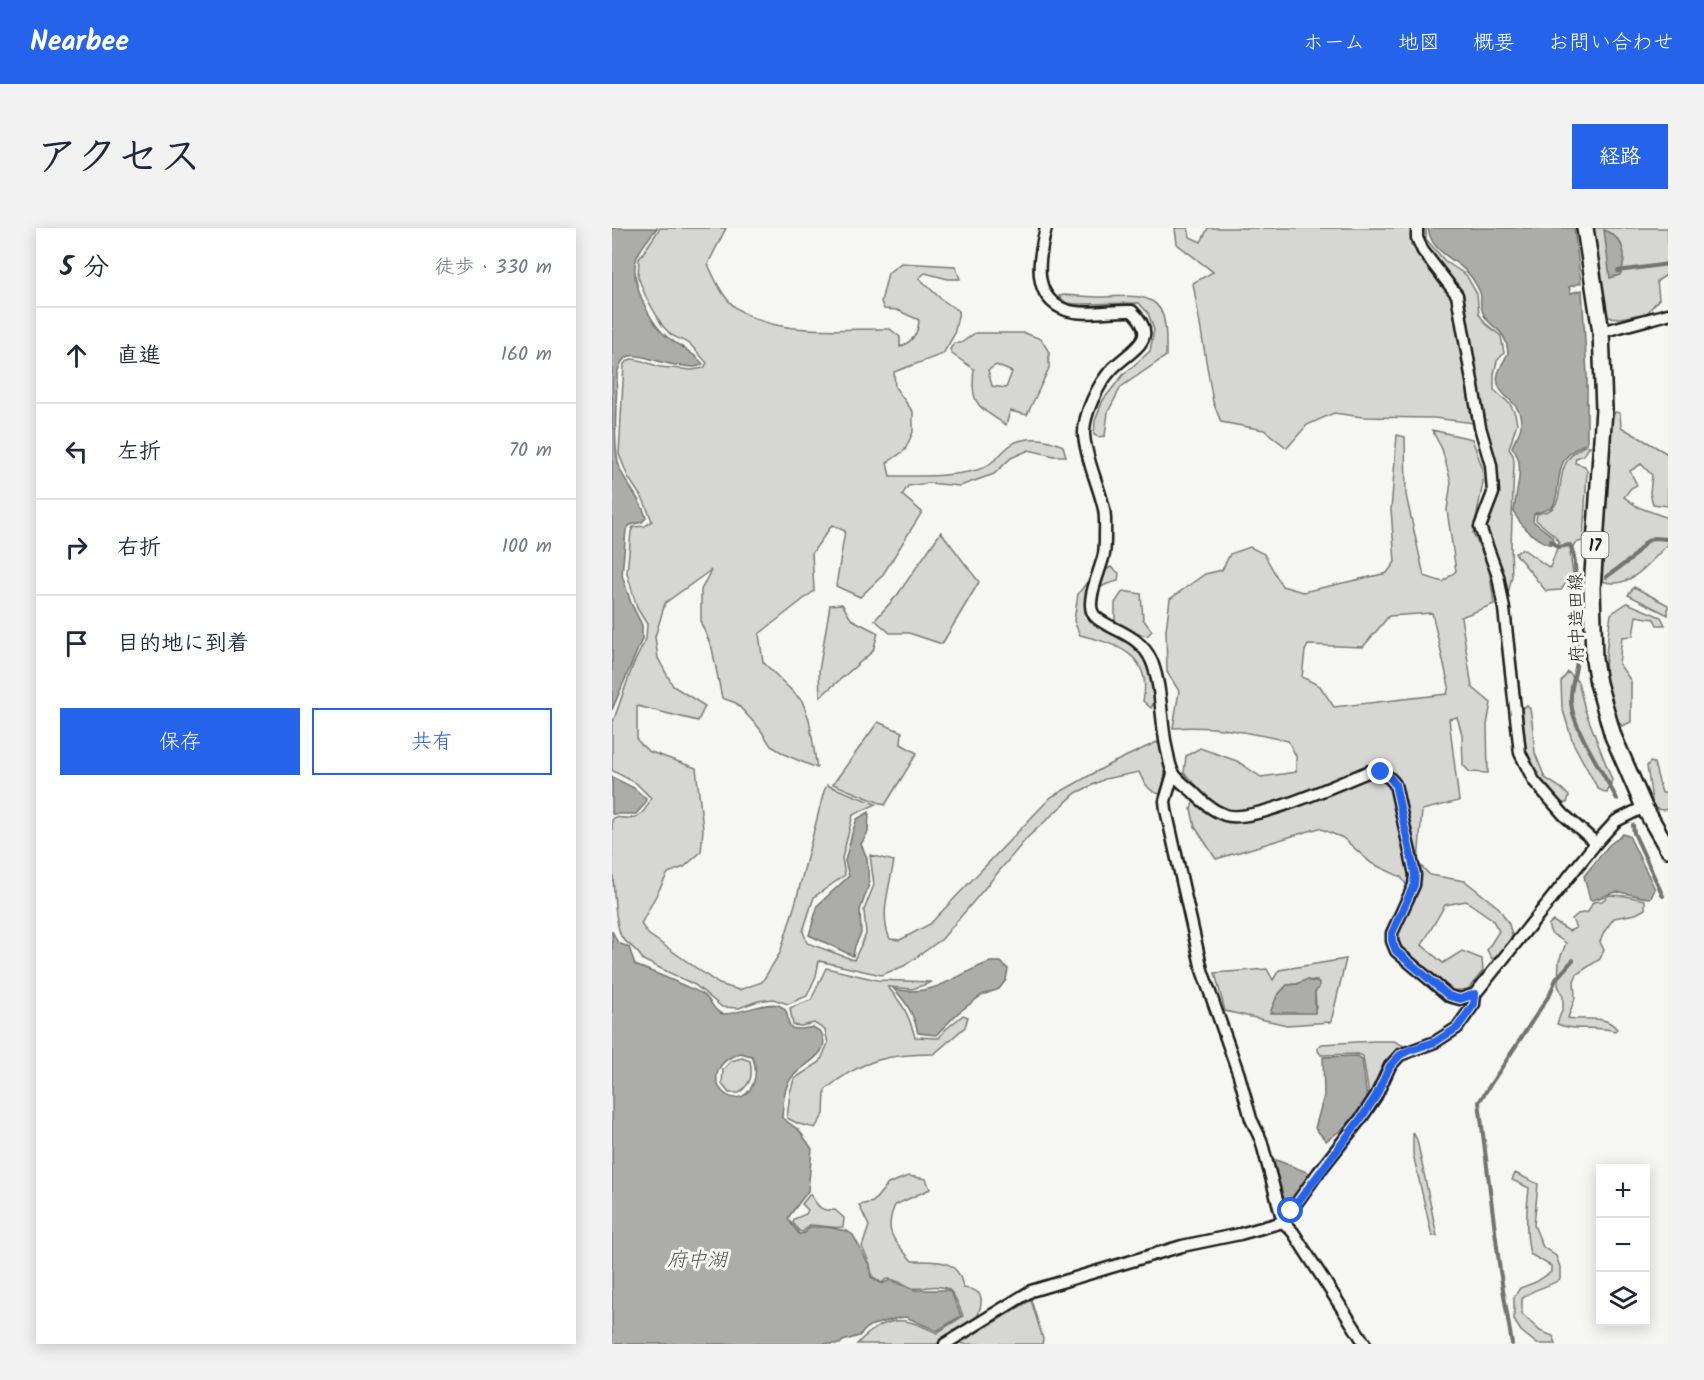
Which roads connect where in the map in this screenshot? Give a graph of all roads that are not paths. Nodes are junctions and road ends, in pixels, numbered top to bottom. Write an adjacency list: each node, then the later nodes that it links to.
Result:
1 (1046, 228): 6 (street)
2 (1417, 228): 8 (street)
3 (1586, 228): 5 (main road, 府中造田線 / 17)
4 (1668, 314): 5 (street)
5 (1602, 332): 7 (main road, 府中造田線 / 17)
6 (1173, 774): 10 (street); 11 (street)
7 (1644, 807): 8 (street); 9 (main road, 府中造田線 / 17)
8 (1596, 843): 10 (street)
9 (1668, 849)
10 (1475, 994): 11 (street)
11 (1283, 1222): 12 (street); 13 (street)
12 (945, 1344)
13 (1365, 1344)

